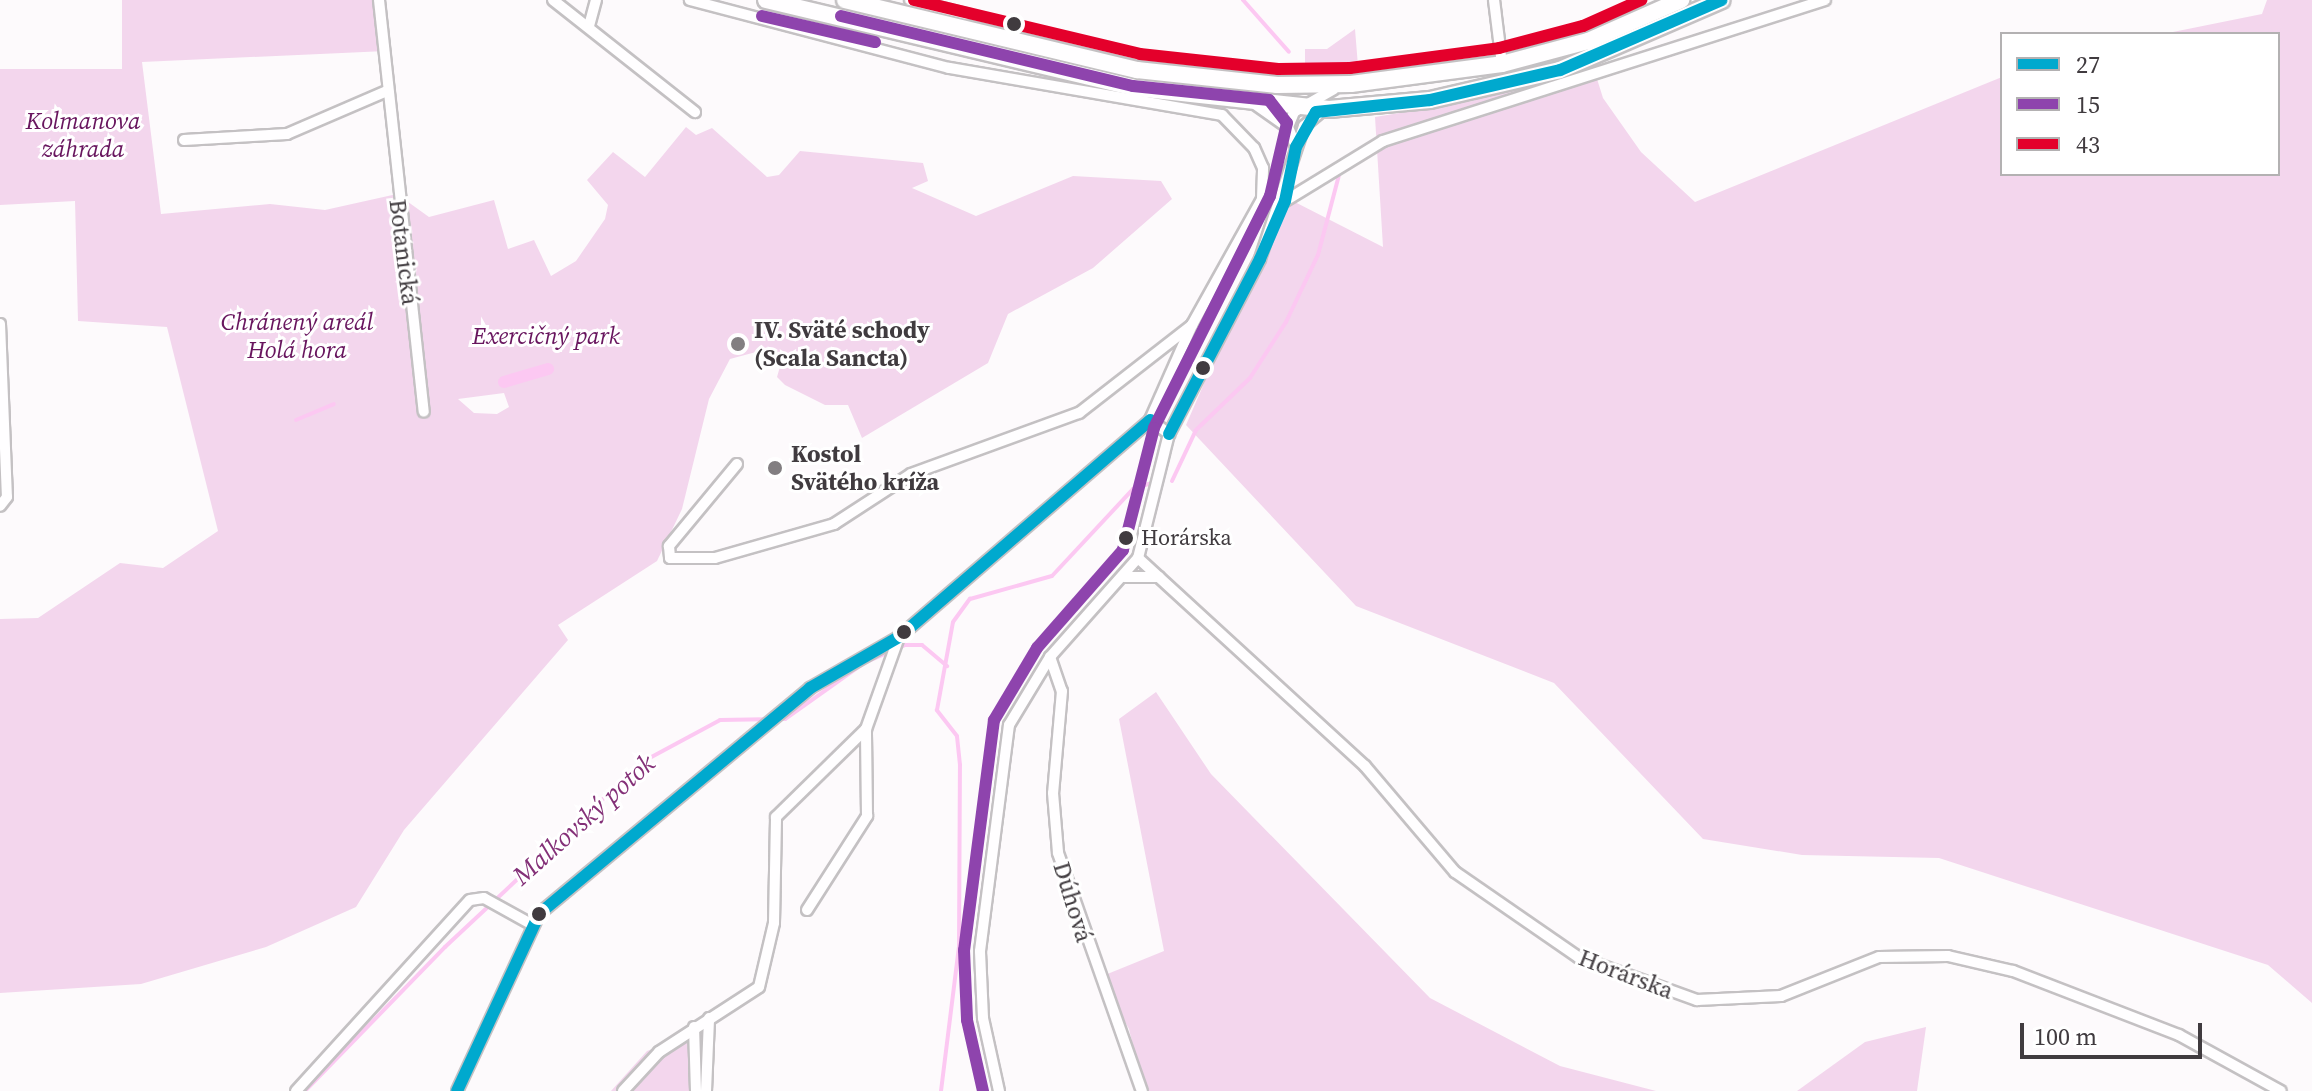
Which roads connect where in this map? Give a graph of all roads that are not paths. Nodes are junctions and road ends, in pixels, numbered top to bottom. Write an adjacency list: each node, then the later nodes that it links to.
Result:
1 (379, 0): 17 (street, Botanická)
2 (553, 0): 13 (street)
3 (596, 0): 13 (street)
4 (690, 0): 28 (street)
5 (766, 0): 18 (main road)
6 (845, 0): 16 (main road)
7 (910, 0): 12 (street)
8 (1494, 0): 14 (street)
9 (1681, 0): 14 (main road)
10 (1722, 0): 20 (main road)
11 (1825, 0): 27 (street)
12 (966, 14)
13 (589, 26): 21 (street)
14 (1502, 64): 15 (main road)
15 (1351, 84): 16 (main road); 19 (street)
16 (1277, 85): 19 (street)
17 (387, 91): 24 (street); 33 (street, Botanická)
18 (1256, 105): 19 (main road); 23 (street)
19 (1301, 108): 20 (main road); 22 (street); 23 (street)
20 (1329, 109): 22 (street)
21 (695, 112)
22 (1304, 126): 25 (street)
23 (1288, 127): 25 (street)
24 (184, 140)
25 (1296, 147): 26 (street)
26 (1294, 159): 27 (street); 29 (street)
27 (1312, 182): 29 (street)
28 (1262, 199): 29 (street); 31 (street)
29 (1285, 201): 35 (street)
30 (0, 324): 32 (street)
31 (1192, 325): 34 (street); 36 (street)
32 (0, 356): 37 (street)
33 (424, 412)
34 (1150, 420): 35 (street); 41 (street)
35 (1169, 434): 38 (street)
36 (737, 464)
37 (2, 505)
38 (1138, 558): 40 (street, Horárska); 42 (street)
39 (1124, 577): 40 (street)
40 (1159, 577): 55 (street, Horárska)
41 (897, 647): 43 (street); 45 (street)
42 (1050, 657): 53 (street); 54 (street, Dúhová)
43 (866, 729): 44 (street); 46 (street)
44 (807, 910)
45 (531, 924): 48 (street); 49 (street)
46 (709, 1018): 47 (street); 52 (street)
47 (694, 1027): 50 (street); 51 (street)
48 (296, 1091)
49 (457, 1091)
50 (623, 1091)
51 (696, 1091)
52 (706, 1091)
53 (999, 1091)
54 (1142, 1091)
55 (2281, 1091)

